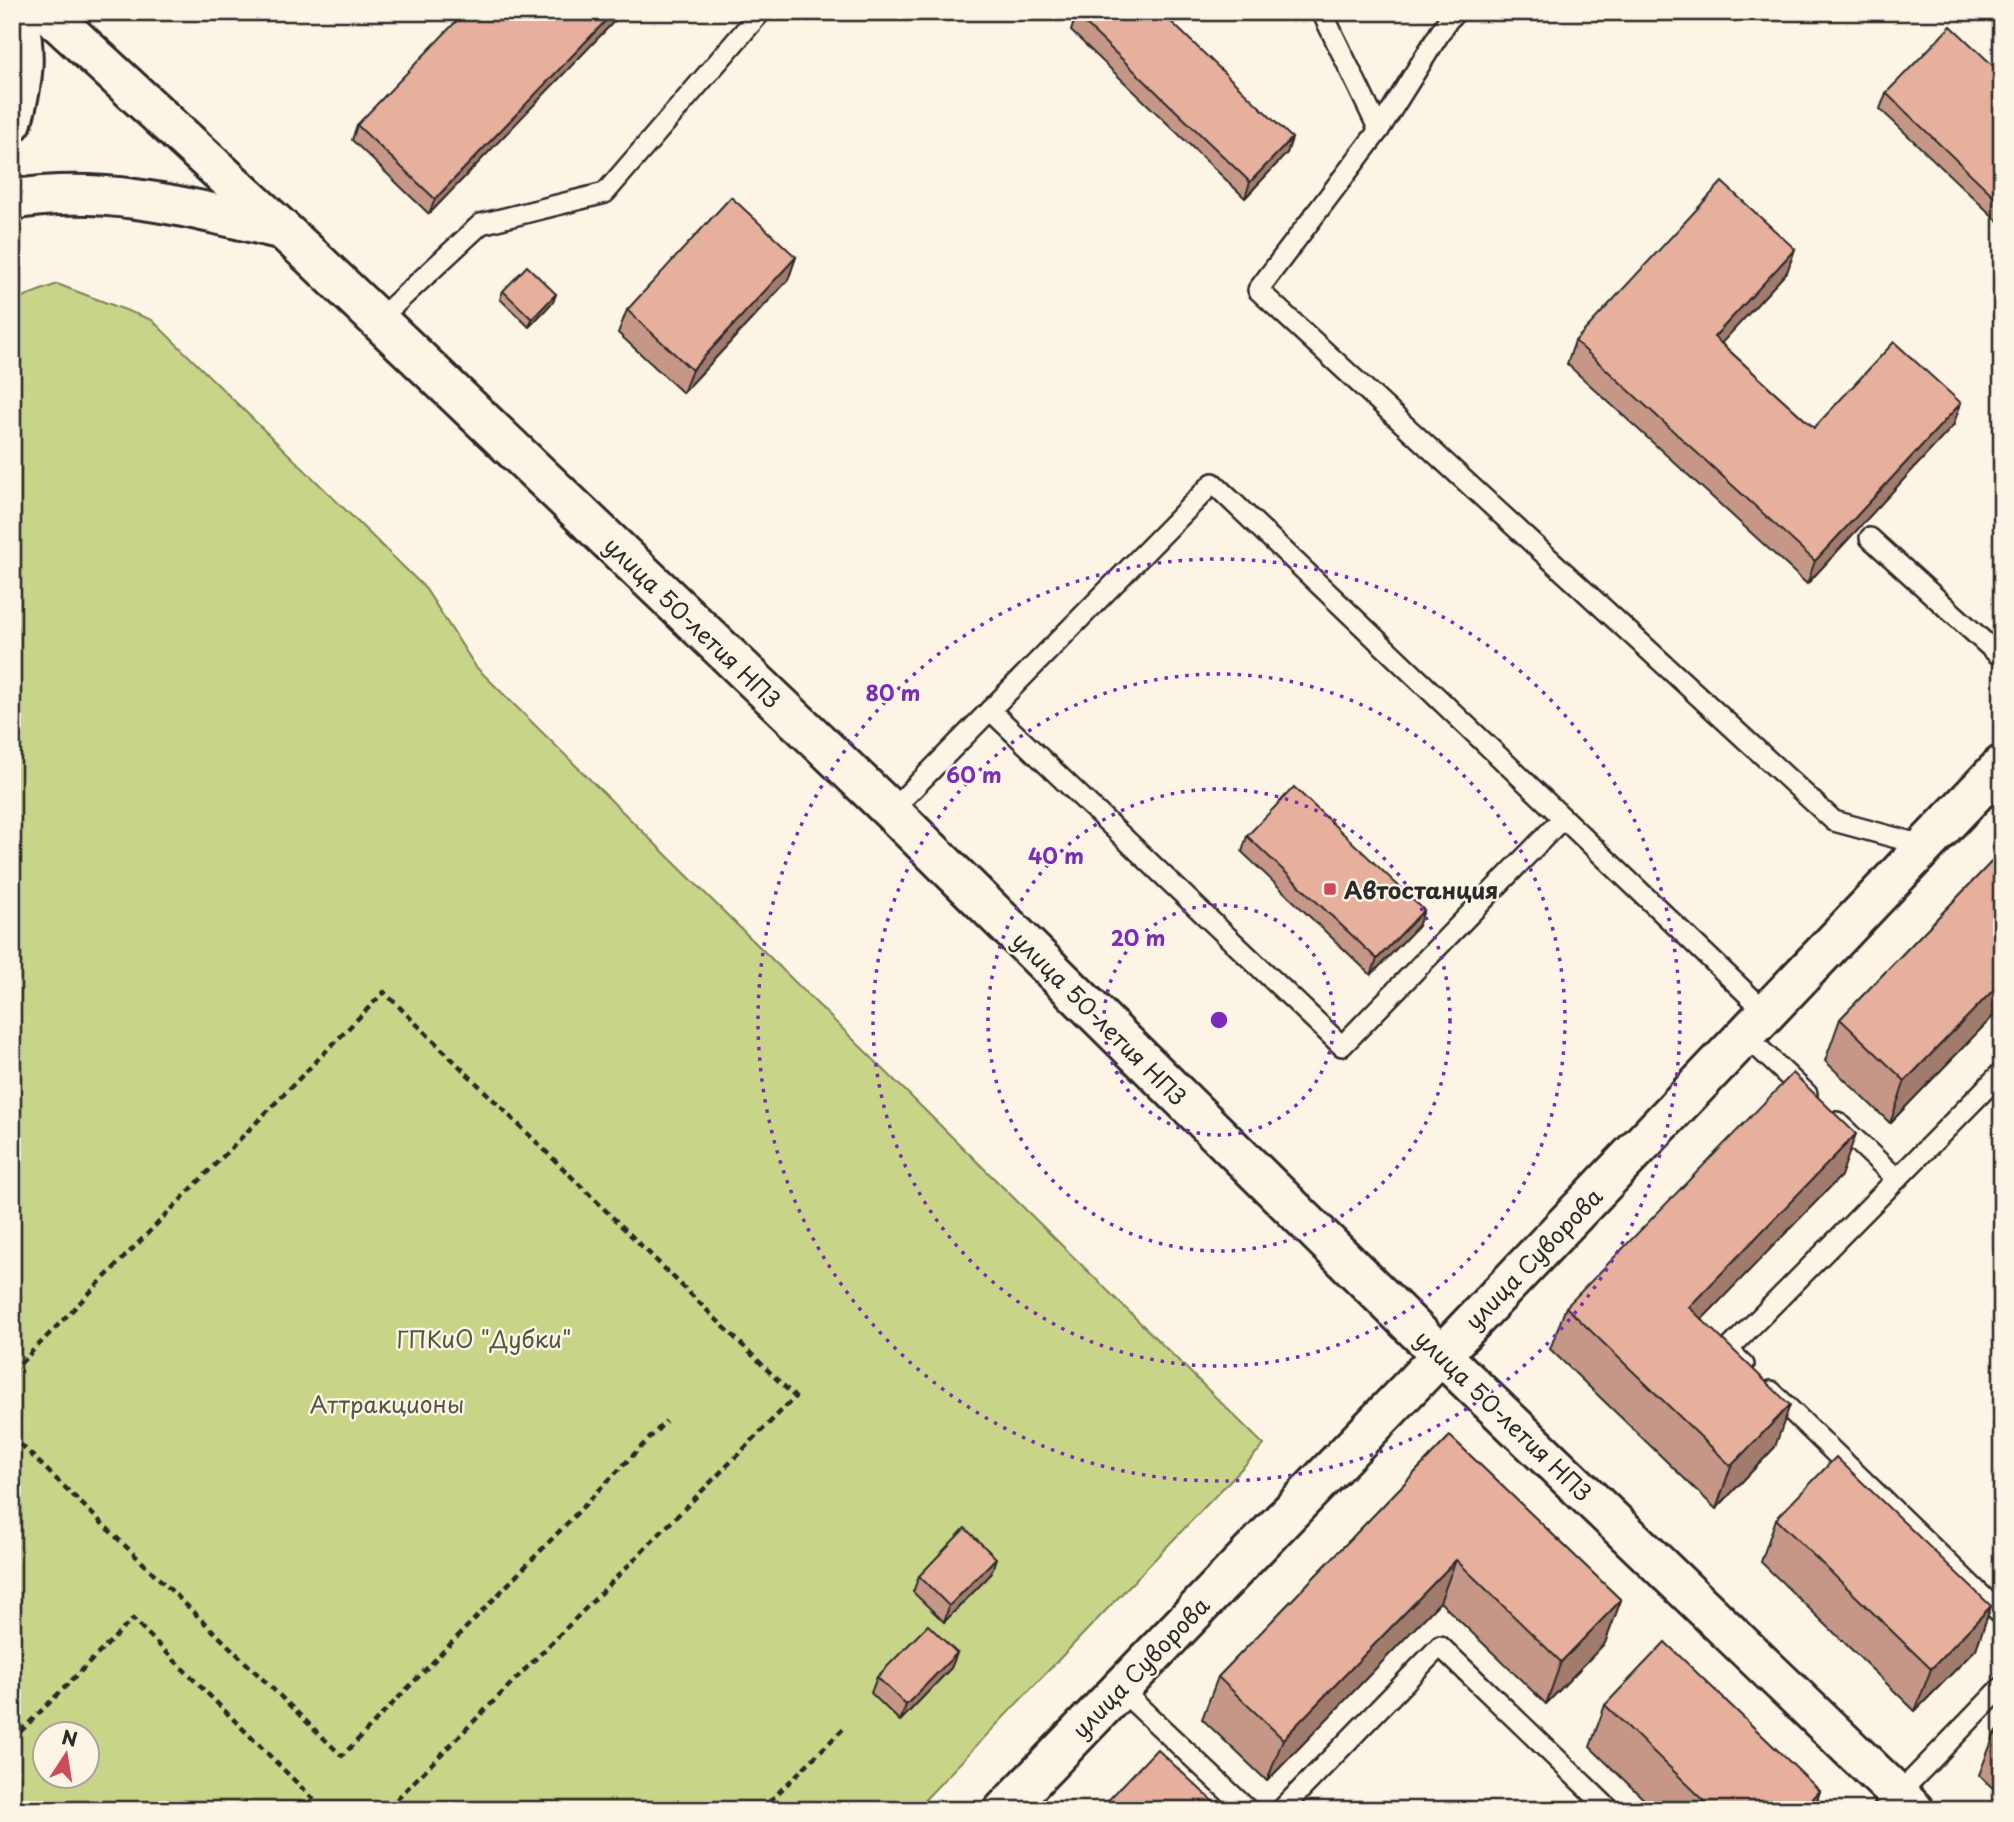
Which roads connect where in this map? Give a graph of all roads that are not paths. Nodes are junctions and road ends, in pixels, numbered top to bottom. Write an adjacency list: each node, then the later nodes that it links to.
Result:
1 (18, 12): 6 (main road)
2 (47, 12): 9 (main road, улица 50-летия НПЗ)
3 (1322, 12): 7 (lane)
4 (760, 13): 10 (lane)
5 (1450, 15): 7 (lane)
6 (12, 122)
7 (1379, 130): 17 (lane)
8 (12, 200): 9 (main road)
9 (281, 230): 10 (main road, улица 50-летия НПЗ)
10 (378, 320): 15 (main road, улица 50-летия НПЗ)
11 (1870, 538): 12 (lane)
12 (2002, 658)
13 (990, 710): 15 (lane); 16 (lane); 16 (lane)
14 (2002, 765): 17 (main road, улица Суворова)
15 (891, 811): 21 (main road, улица 50-летия НПЗ)
16 (1563, 818): 18 (lane)
17 (1926, 846): 18 (main road, улица Суворова)
18 (1755, 1023): 20 (lane); 21 (main road, улица Суворова)
19 (2002, 1072): 20 (lane)
20 (1897, 1179): 22 (lane)
21 (1441, 1354): 24 (main road, улица Суворова); 25 (main road, улица 50-летия НПЗ)
22 (2002, 1615)
23 (2002, 1687): 25 (lane)
24 (1119, 1688): 26 (main road, улица Суворова); 27 (lane)
25 (1898, 1804)
26 (1004, 1810)
27 (1248, 1810)
28 (1281, 1810): 29 (lane)
29 (1610, 1810)

